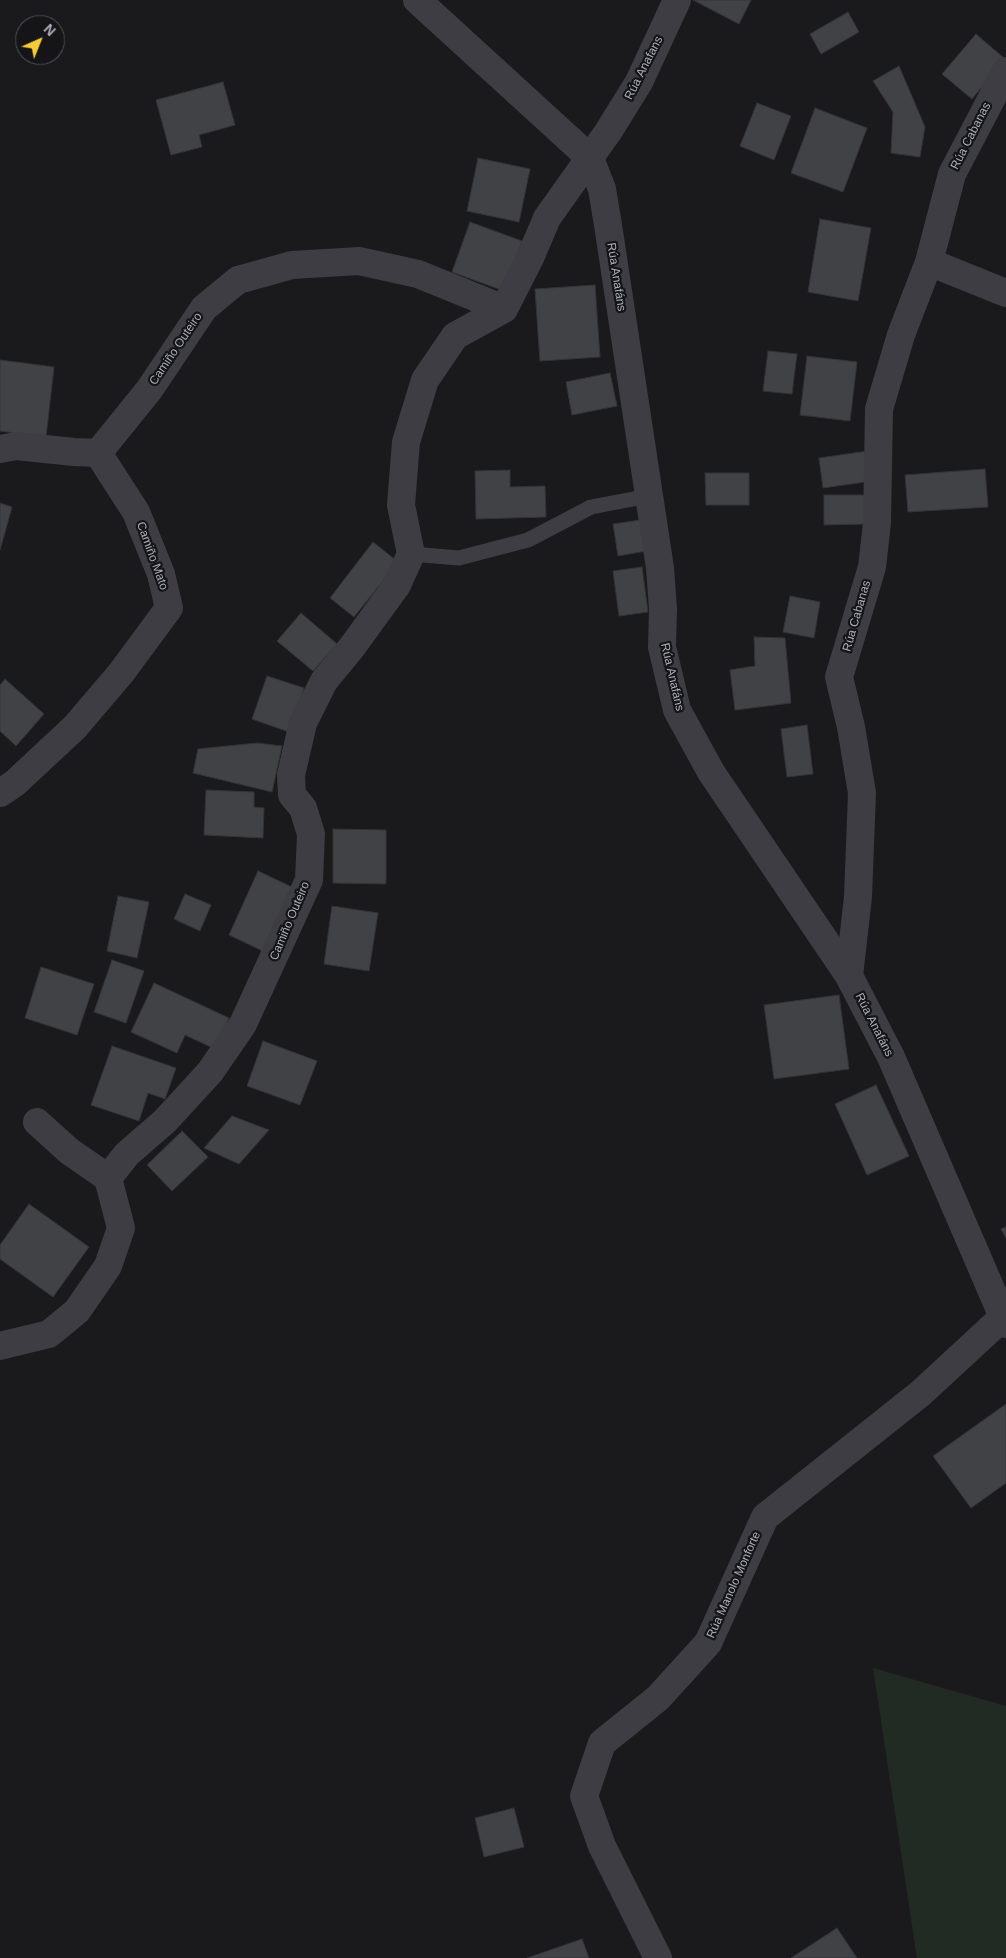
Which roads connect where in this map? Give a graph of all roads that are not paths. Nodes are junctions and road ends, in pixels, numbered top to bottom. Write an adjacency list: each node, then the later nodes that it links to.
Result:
1 (417, 0): 4 (street, Rúa Anafáns)
2 (677, 0): 4 (street, Rúa Anafans)
3 (1006, 72): 5 (street, Rúa Cabanas)
4 (590, 158): 7 (street); 10 (street, Rúa Anafáns)
5 (929, 262): 6 (street); 13 (street, Rúa Cabanas)
6 (1006, 293)
7 (504, 309): 9 (street, Camiño Outeiro); 11 (street)
8 (0, 449): 9 (street)
9 (98, 453): 12 (street, Camiño Mato)
10 (649, 496): 11 (lane); 13 (street, Rúa Anafáns)
11 (411, 554): 15 (street, Camiño Outeiro)
12 (0, 793)
13 (850, 976): 16 (street, Rúa Anafáns)
14 (37, 1122): 15 (street)
15 (108, 1178): 17 (street)
16 (1004, 1321): 18 (street, Rúa Manolo Monforte)
17 (0, 1346)
18 (658, 1958)

